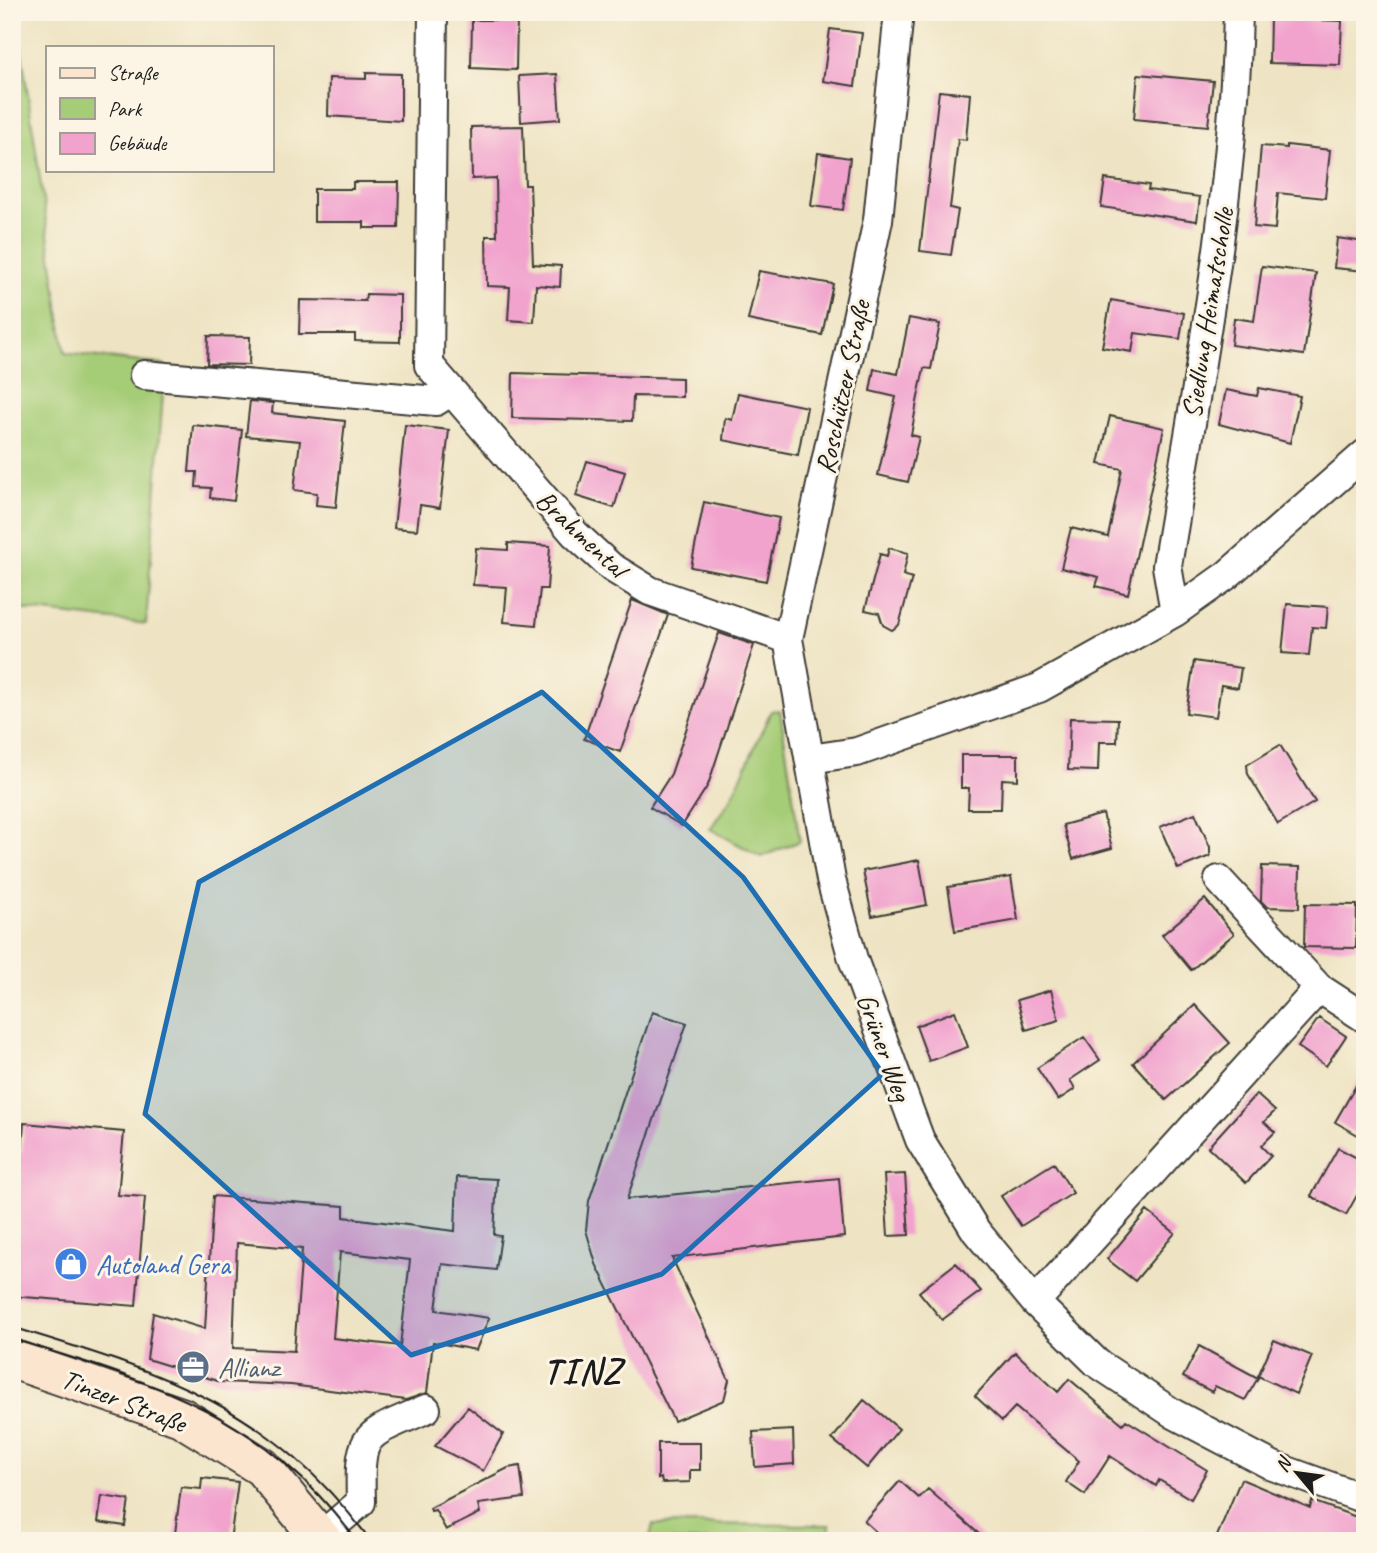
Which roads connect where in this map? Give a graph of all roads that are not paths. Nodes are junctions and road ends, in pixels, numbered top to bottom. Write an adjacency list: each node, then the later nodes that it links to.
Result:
1 (433, 12): 5 (street, Brahmental)
2 (899, 12): 8 (street, Roschützer Straße)
3 (1238, 12): 7 (street, Siedlung Heimatscholle)
4 (145, 375): 5 (street)
5 (450, 392): 8 (street, Brahmental)
6 (1365, 454): 7 (street)
7 (1175, 612): 9 (street)
8 (788, 639): 9 (street, Roschützer Straße)
9 (810, 759): 13 (street, Grüner Weg)
10 (1219, 880): 11 (street)
11 (1319, 988): 12 (street); 13 (street)
12 (1365, 1018)
13 (1035, 1301): 16 (street, Grüner Weg)
14 (12, 1359): 17 (street, Tinzer Straße)
15 (426, 1409): 17 (street, Tinzer Straße)
16 (1365, 1499)
17 (322, 1539)

